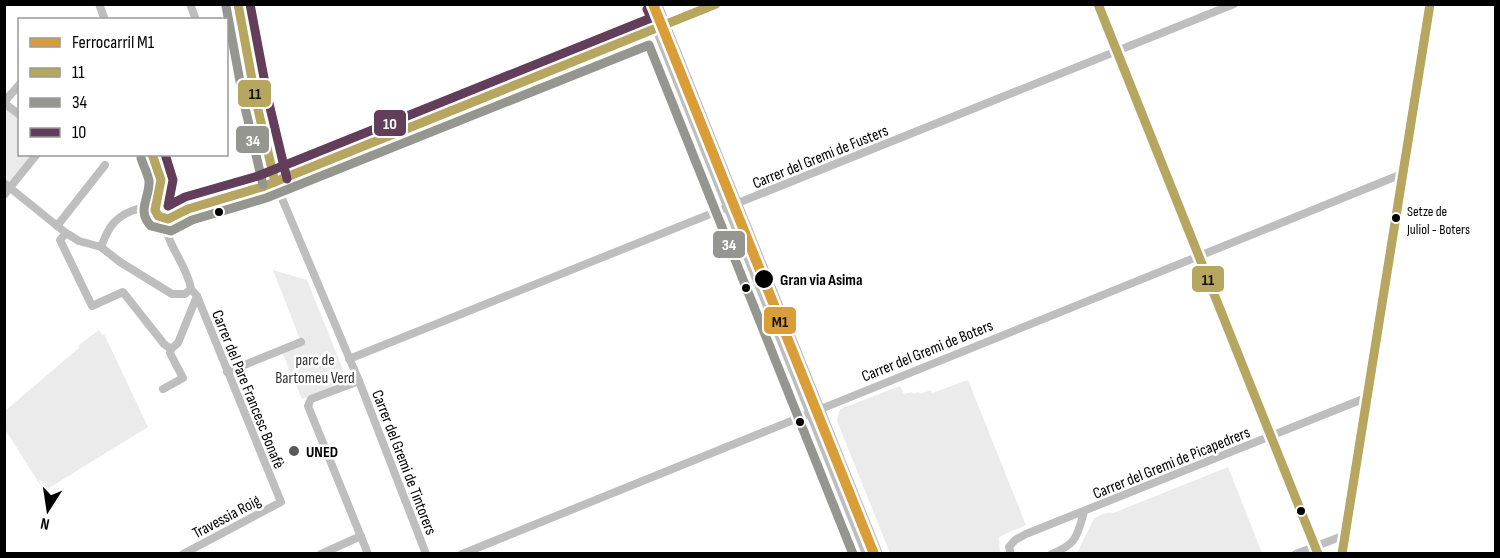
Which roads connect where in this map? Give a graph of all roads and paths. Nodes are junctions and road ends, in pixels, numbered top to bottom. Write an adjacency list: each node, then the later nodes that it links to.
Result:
1 (238, 4): 19 (street, Carrer del Gremi de Tintorers)
2 (646, 4): 9 (street)
3 (658, 4): 8 (street)
4 (717, 4): 8 (street)
5 (1098, 4): 10 (street)
6 (1234, 4): 10 (street, Carrer del Gremi de Fusters)
7 (1430, 4): 17 (street)
8 (666, 25): 9 (street); 23 (street)
9 (656, 29): 19 (street); 26 (street)
10 (1117, 51): 23 (street, Carrer del Gremi de Fusters); 32 (street)
11 (18, 86): 12 (street)
12 (4, 103): 13 (street)
13 (18, 114)
14 (35, 156): 20 (street)
15 (153, 156): 18 (street)
16 (105, 165): 29 (street)
17 (1402, 174): 32 (street, Carrer del Gremi de Boters); 41 (street)
18 (161, 180): 22 (street); 24 (street)
19 (275, 182): 25 (street); 37 (street, Carrer del Gremi de Tintorers)
20 (7, 186): 21 (street); 29 (street)
21 (4, 195)
22 (172, 201): 24 (street); 25 (street); 27 (street)
23 (739, 204): 26 (street, Carrer del Gremi de Fusters); 42 (street)
24 (155, 205): 28 (street); 31 (street)
25 (188, 209): 27 (street)
26 (727, 209): 37 (street, Carrer del Gremi de Fusters); 43 (street)
27 (173, 215): 28 (street)
28 (165, 219): 33 (street)
29 (57, 226): 30 (street)
30 (66, 233): 31 (street); 36 (street)
31 (101, 247): 33 (street)
32 (1198, 255): 42 (street, Carrer del Gremi de Boters); 44 (street)
33 (190, 289): 34 (street, Carrer del Pare Francesc Bonafè)
34 (197, 297): 36 (street); 38 (street, Carrer del Pare Francesc Bonafè)
35 (301, 342): 38 (street)
36 (171, 348): 40 (street)
37 (349, 359): 39 (street, Carrer del Gremi de Tintorers)
38 (227, 372): 45 (street, Carrer del Pare Francesc Bonafè)
39 (359, 381): 48 (street); 53 (street, Carrer del Gremi de Tintorers)
40 (163, 388)
41 (1368, 398): 44 (street, Carrer del Gremi de Picapedrers); 47 (street)
42 (820, 408): 43 (street, Carrer del Gremi de Boters); 56 (street)
43 (809, 412): 54 (street, Carrer del Gremi de Boters); 55 (street)
44 (1271, 436): 46 (street, Carrer del Gremi de Picapedrers); 49 (street)
45 (281, 502): 50 (street, Travessia Roig)
46 (1084, 512): 57 (street, Carrer del Gremi de Picapedrers); 58 (street, Carrer del Gremi de Picapedrers)
47 (1345, 535): 49 (street); 60 (street)
48 (361, 536): 51 (street); 52 (street)
49 (1317, 550): 59 (street)
50 (183, 554)
51 (321, 554)
52 (368, 554)
53 (426, 554)
54 (462, 554)
55 (866, 554)
56 (879, 554)
57 (1011, 554)
58 (1052, 554)
59 (1296, 554)
60 (1342, 554)

